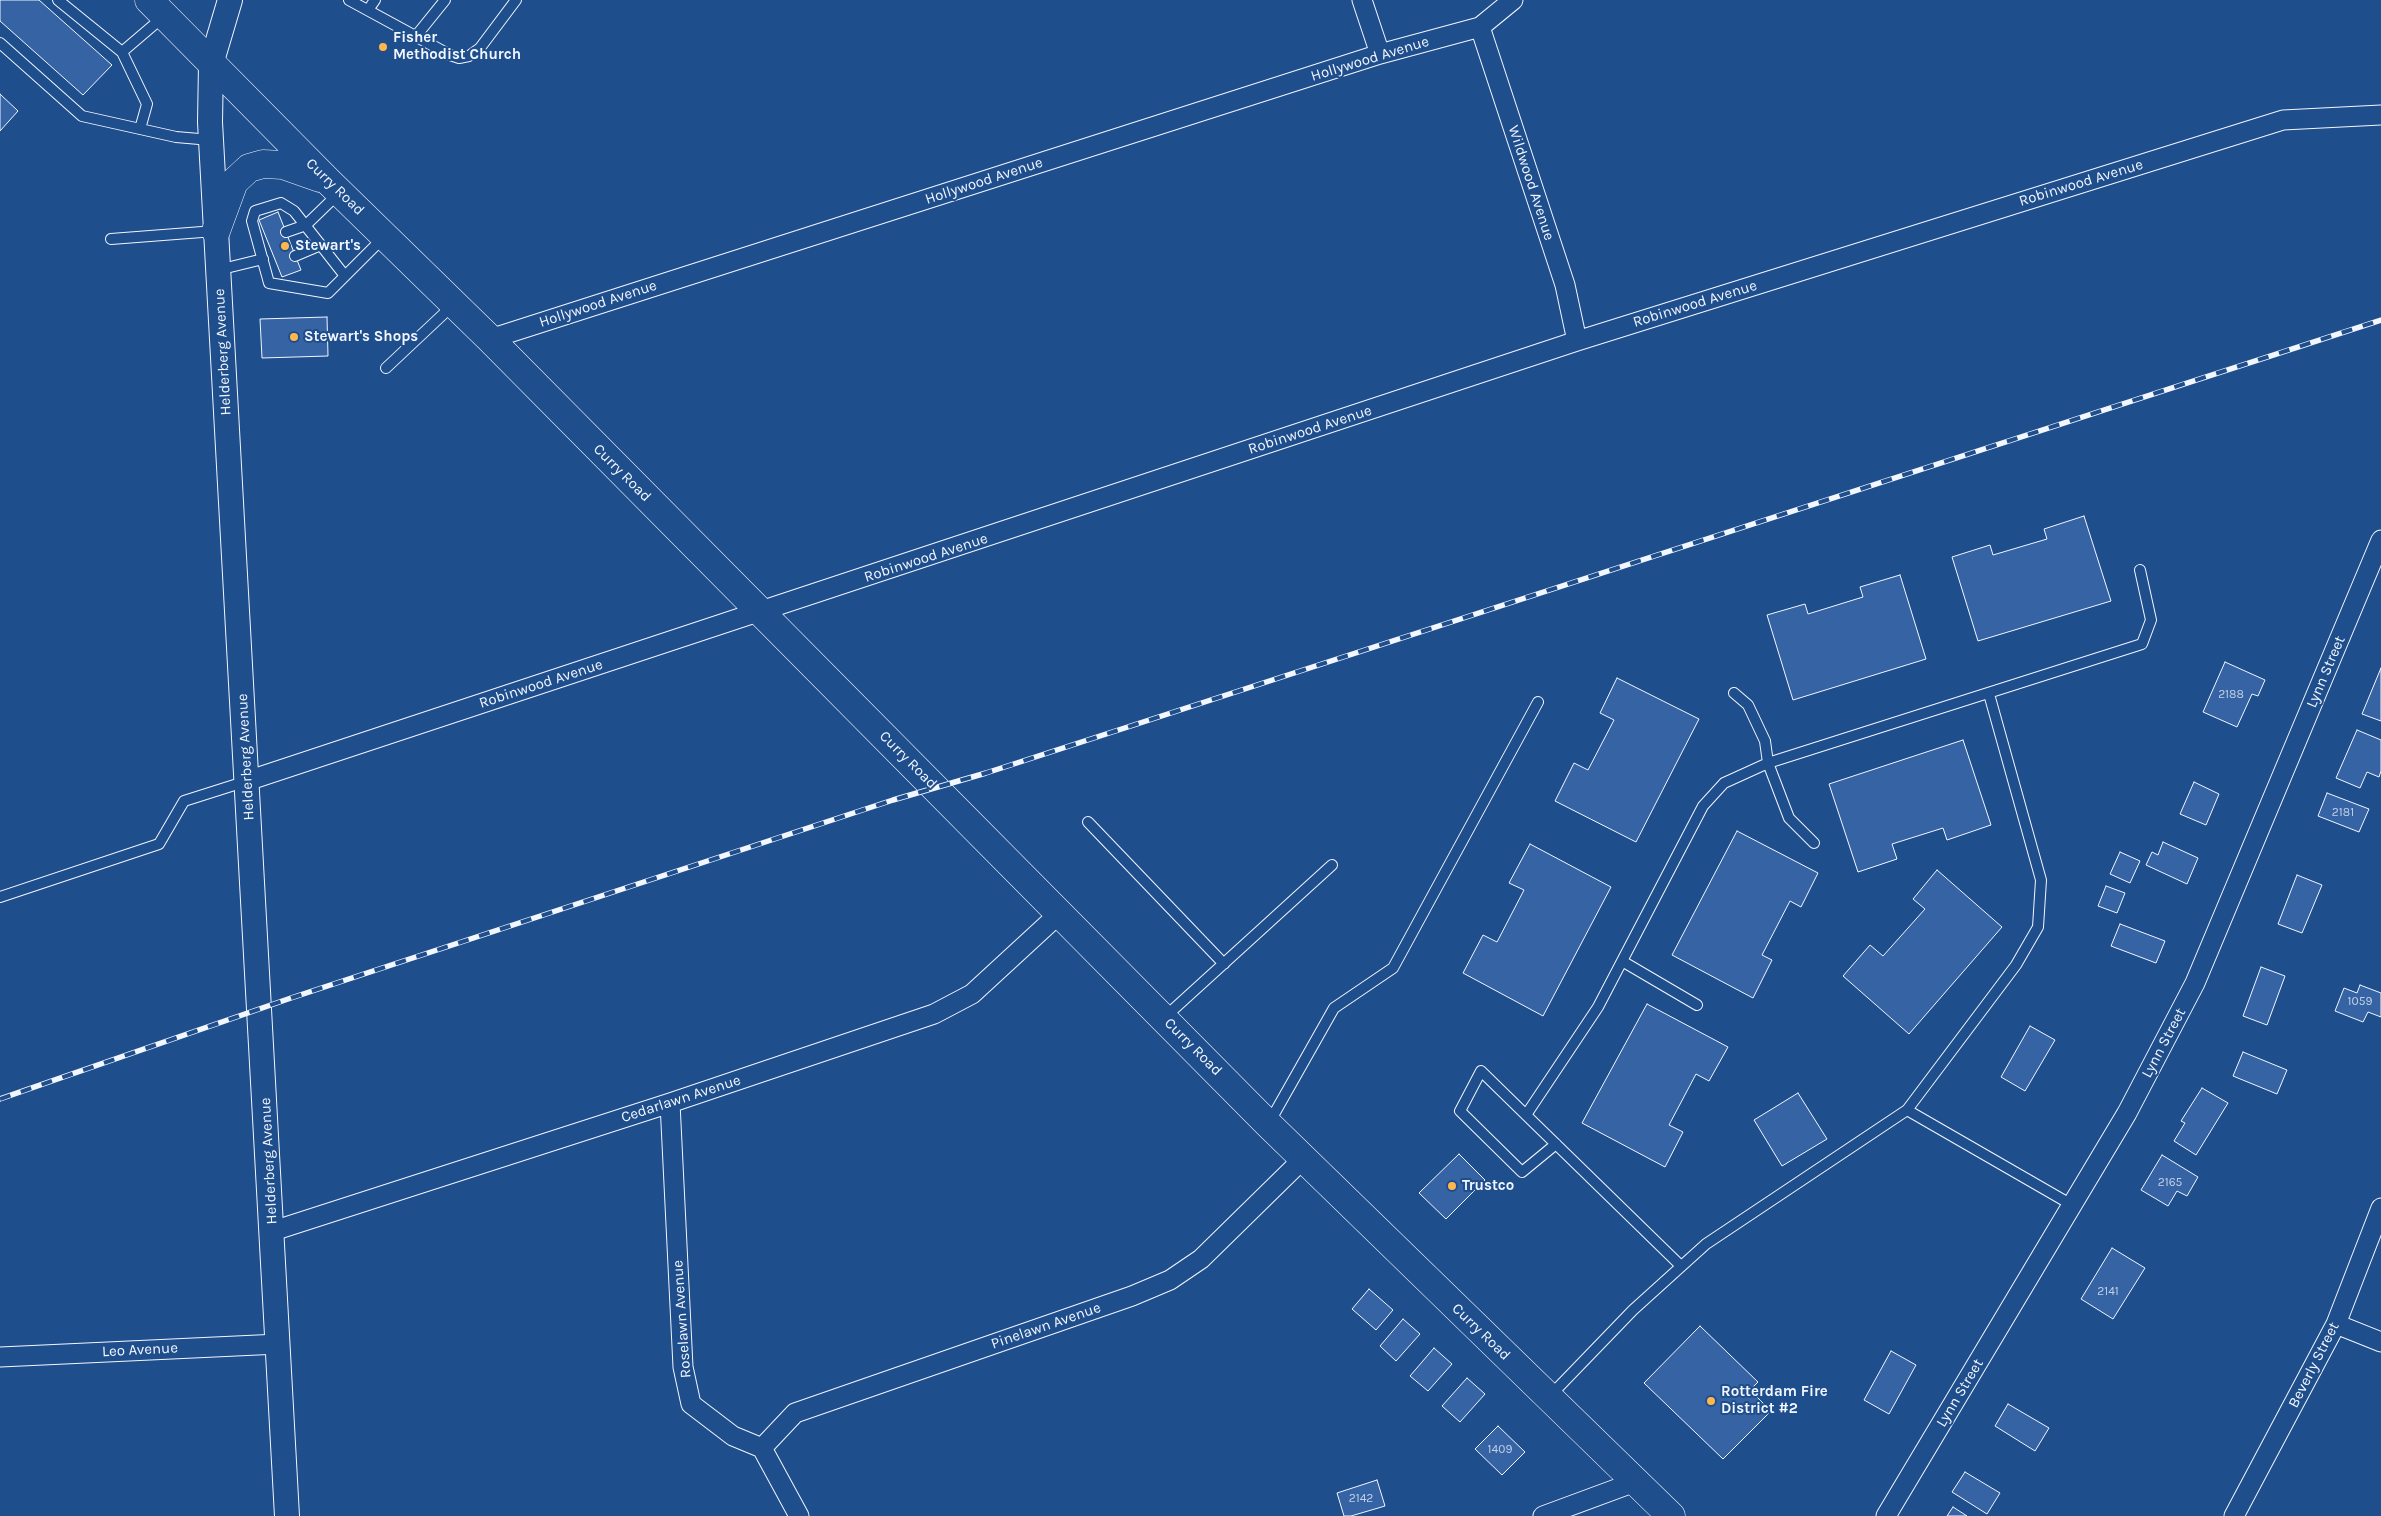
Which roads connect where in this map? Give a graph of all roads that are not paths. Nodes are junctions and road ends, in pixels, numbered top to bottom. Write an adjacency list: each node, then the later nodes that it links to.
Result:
1 (58, 0): 14 (lane)
2 (230, 0): 16 (street, Helderberg Avenue)
3 (349, 0): 10 (lane)
4 (375, 0): 10 (lane)
5 (446, 0): 12 (lane)
6 (516, 0): 12 (lane)
7 (1362, 0): 15 (street)
8 (1513, 0): 11 (street)
9 (156, 8): 14 (lane); 16 (main road, Curry Road)
10 (368, 10): 12 (lane)
11 (1480, 26): 15 (street, Hollywood Avenue); 34 (street, Wildwood Avenue)
12 (416, 36)
13 (0, 43): 18 (lane)
14 (122, 52): 18 (lane)
15 (1380, 54): 33 (street, Hollywood Avenue)
16 (211, 64): 19 (street, Helderberg Avenue); 20 (main road, Curry Road)
17 (2381, 115): 34 (street, Robinwood Avenue)
18 (140, 128): 19 (lane)
19 (211, 140): 22 (street, Helderberg Avenue)
20 (334, 187): 21 (lane); 22 (main road); 24 (main road, Curry Road)
21 (306, 225): 23 (lane); 26 (lane); 28 (lane)
22 (216, 231): 25 (lane); 30 (street, Helderberg Avenue)
23 (286, 232)
24 (384, 236): 31 (lane); 32 (main road, Curry Road)
25 (111, 239)
26 (321, 245): 27 (lane); 31 (lane)
27 (295, 256)
28 (264, 263): 29 (lane); 30 (lane); 31 (lane)
29 (276, 263)
30 (218, 270): 43 (street, Helderberg Avenue)
31 (345, 276)
32 (454, 304): 33 (main road, Curry Road); 35 (lane)
33 (490, 339): 38 (main road, Curry Road)
34 (1577, 341): 38 (street, Robinwood Avenue)
35 (386, 368)
36 (2381, 540): 59 (street, Lynn Street)
37 (2140, 570): 40 (lane)
38 (760, 613): 43 (street, Robinwood Avenue); 48 (main road, Curry Road)
39 (1734, 692): 42 (lane)
40 (1989, 694): 42 (lane); 54 (lane)
41 (1538, 702): 56 (lane)
42 (1768, 763): 45 (lane); 49 (lane)
43 (247, 781): 47 (lane); 61 (street, Helderberg Avenue)
44 (1088, 822): 50 (lane)
45 (1814, 843)
46 (1332, 865): 50 (lane)
47 (0, 897)
48 (1060, 912): 52 (main road, Curry Road); 53 (street, Cedarlawn Avenue)
49 (1622, 961): 51 (lane); 55 (lane)
50 (1224, 964): 52 (lane)
51 (1697, 1005)
52 (1164, 1018): 56 (main road, Curry Road)
53 (670, 1103): 61 (street, Cedarlawn Avenue); 68 (street, Roselawn Avenue)
54 (1907, 1110): 59 (lane); 62 (lane)
55 (1526, 1115): 57 (lane); 57 (lane)
56 (1268, 1124): 58 (main road, Curry Road)
57 (1556, 1144): 62 (lane)
58 (1304, 1158): 67 (main road, Curry Road); 68 (street, Pinelawn Avenue)
59 (2072, 1205): 74 (street, Lynn Street)
60 (2381, 1208): 63 (street, Beverly Street)
61 (273, 1231): 65 (street, Helderberg Avenue)
62 (1681, 1266): 67 (lane)
63 (2336, 1324): 64 (street); 75 (street, Beverly Street)
64 (2381, 1342)
65 (280, 1344): 66 (street, Leo Avenue); 70 (street, Helderberg Avenue)
66 (0, 1357)
67 (1548, 1398): 69 (main road, Curry Road)
68 (762, 1448): 71 (street)
69 (1635, 1482): 72 (street); 73 (main road, Curry Road)
70 (288, 1516)
71 (799, 1516)
72 (1543, 1516)
73 (1671, 1516)
74 (1886, 1516)
75 (2234, 1516)

